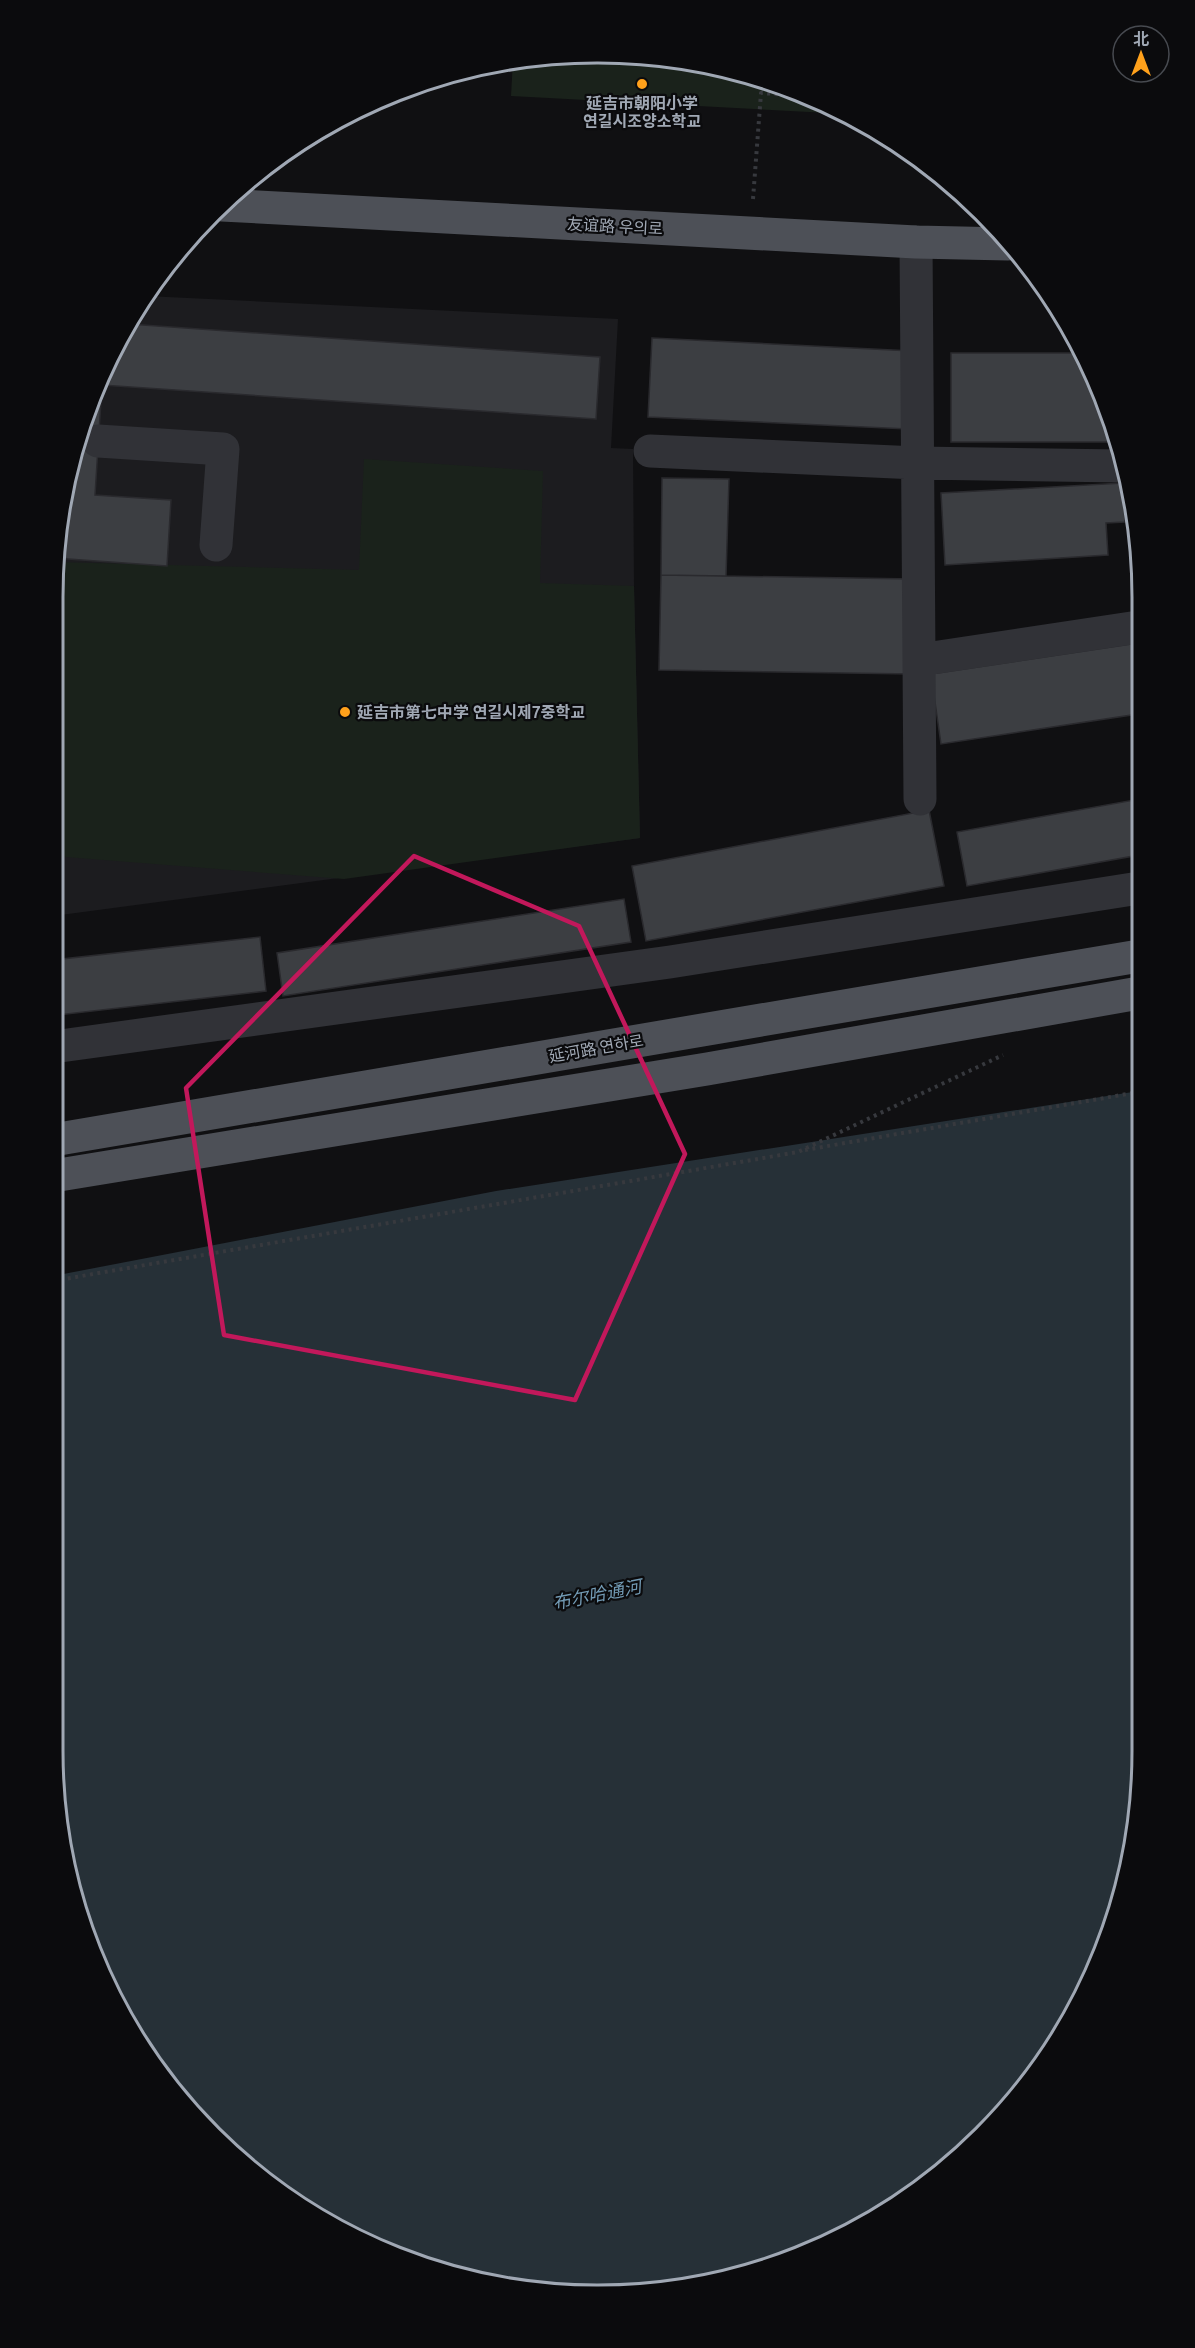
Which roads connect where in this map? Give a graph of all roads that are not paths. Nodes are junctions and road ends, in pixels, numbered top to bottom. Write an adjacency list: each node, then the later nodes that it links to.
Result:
1 (235, 206): 2 (main road, 友谊路 우의로)
2 (916, 242): 3 (main road, 友谊路 우의로); 6 (lane)
3 (998, 244)
4 (98, 441): 8 (lane)
5 (650, 452): 6 (lane)
6 (917, 463): 7 (lane); 10 (lane)
7 (1116, 466)
8 (216, 545)
9 (1132, 628): 10 (lane)
10 (919, 660): 11 (lane)
11 (920, 798)
12 (1132, 889): 15 (lane)
13 (1132, 957): 16 (main road, 延河路 연하로)
14 (1132, 994): 17 (main road)
15 (63, 1046)
16 (63, 1138)
17 (63, 1174)

